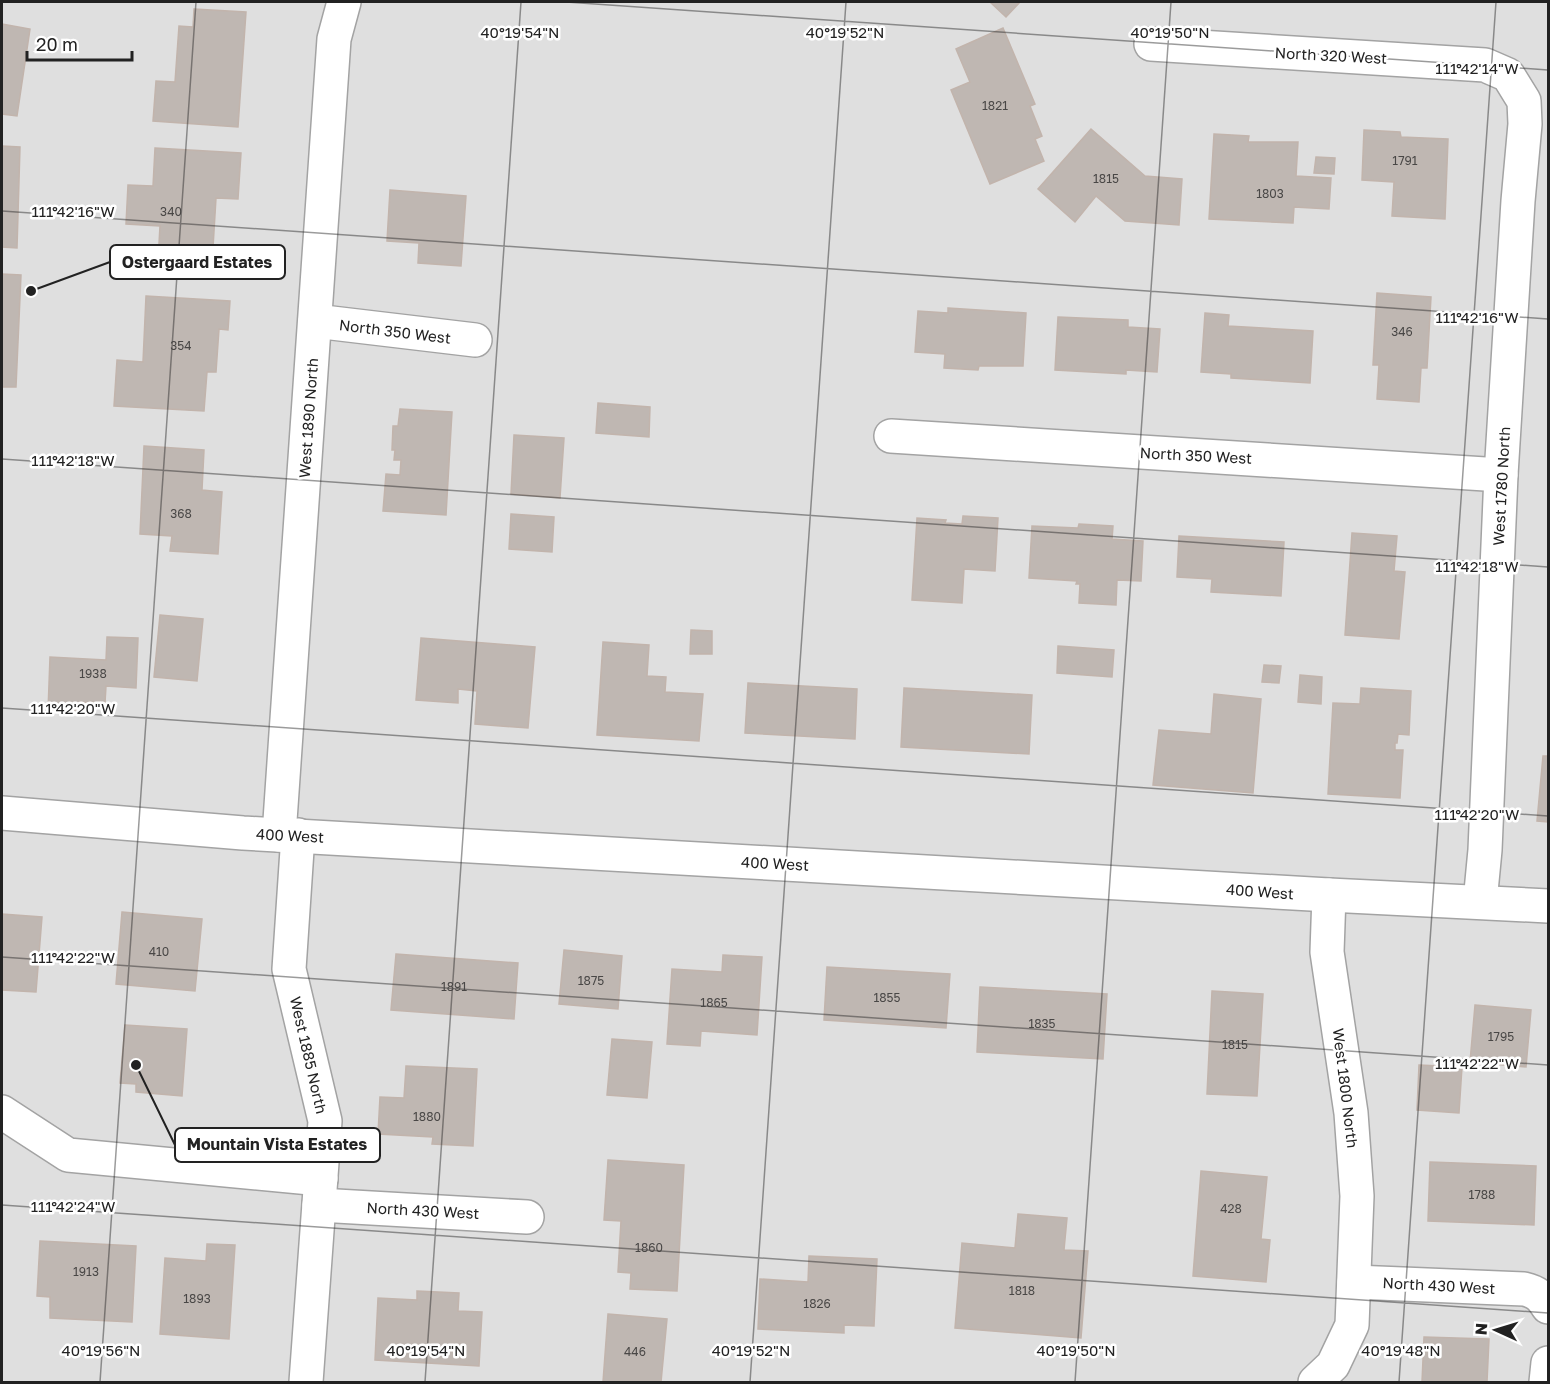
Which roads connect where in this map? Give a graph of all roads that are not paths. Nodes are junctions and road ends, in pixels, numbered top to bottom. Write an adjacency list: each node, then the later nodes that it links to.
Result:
1 (344, 2): 4 (street, West 1890 North)
2 (1151, 44): 3 (street, North 320 West)
3 (1508, 75): 7 (street, West 1780 North)
4 (315, 321): 5 (street, North 350 West); 9 (street, West 1890 North)
5 (475, 340)
6 (891, 436): 7 (street, North 350 West)
7 (1502, 475): 11 (street, West 1780 North)
8 (2, 813): 9 (street, 400 West)
9 (288, 835): 10 (street, 400 West); 14 (street, West 1885 North)
10 (1329, 895): 11 (street, 400 West); 16 (street, West 1800 North)
11 (1480, 902): 12 (street, 400 West)
12 (1548, 906)
13 (2, 1112): 14 (street, North 430 West)
14 (320, 1192): 15 (street, North 430 West); 19 (street, West 1885 North)
15 (527, 1216)
16 (1354, 1281): 17 (street, North 430 West); 20 (street, West 1800 North)
17 (1536, 1298)
18 (1548, 1363): 21 (street)
19 (306, 1383)
20 (1315, 1383)
21 (1546, 1383)

